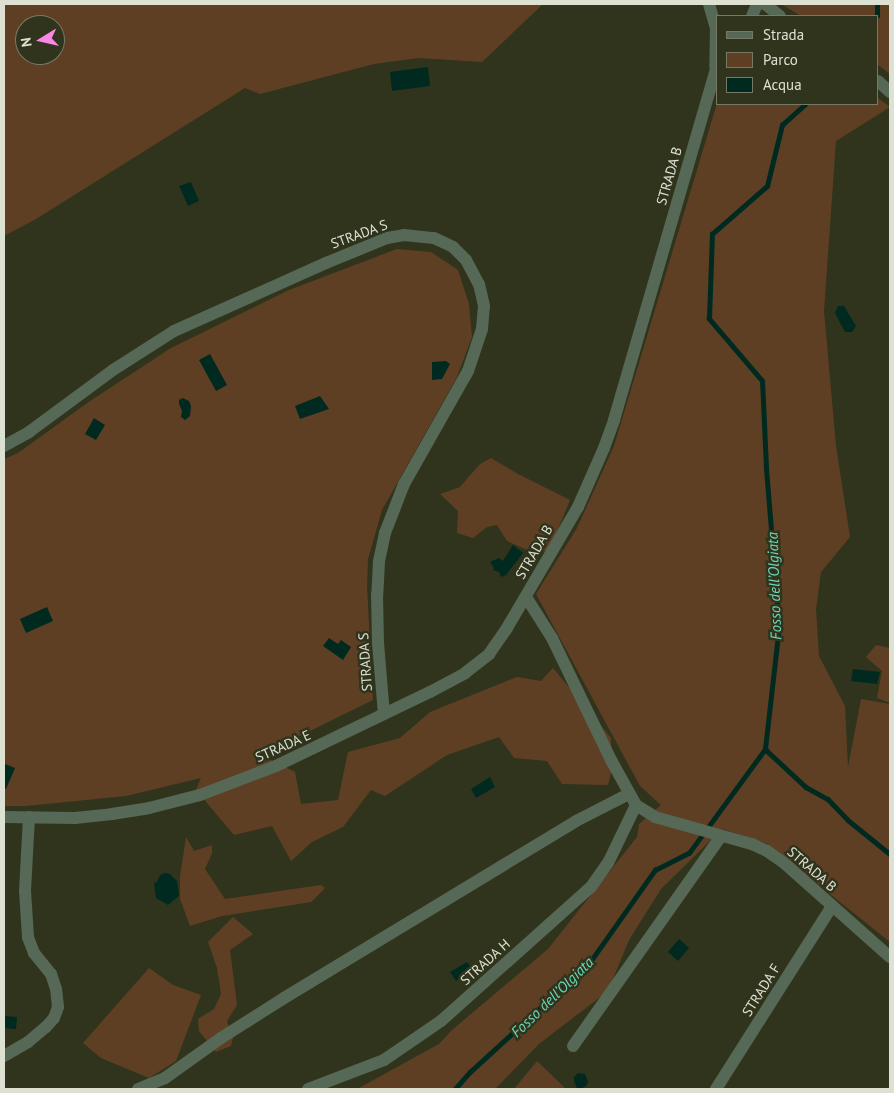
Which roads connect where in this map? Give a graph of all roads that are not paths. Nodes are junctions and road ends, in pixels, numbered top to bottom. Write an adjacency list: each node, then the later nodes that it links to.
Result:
1 (765, 4): 3 (street)
2 (712, 8): 4 (street, STRADA B)
3 (779, 15)
4 (716, 28)
5 (716, 67): 9 (street, STRADA B)
6 (879, 82): 7 (street)
7 (890, 92)
8 (4, 446): 10 (street, STRADA S)
9 (526, 597): 10 (street, STRADA E); 11 (street, STRADA B)
10 (384, 714): 14 (street, STRADA E)
11 (629, 794): 12 (street, STRADA B); 20 (street)
12 (636, 805): 15 (street, STRADA B); 21 (street, STRADA H)
13 (4, 817): 14 (street, STRADA E)
14 (29, 817): 19 (street)
15 (710, 833): 16 (street, STRADA B); 18 (street)
16 (832, 906): 17 (street, STRADA B); 22 (street, STRADA F)
17 (890, 957)
18 (573, 1046)
19 (4, 1056)
20 (138, 1089)
21 (308, 1089)
22 (716, 1089)

